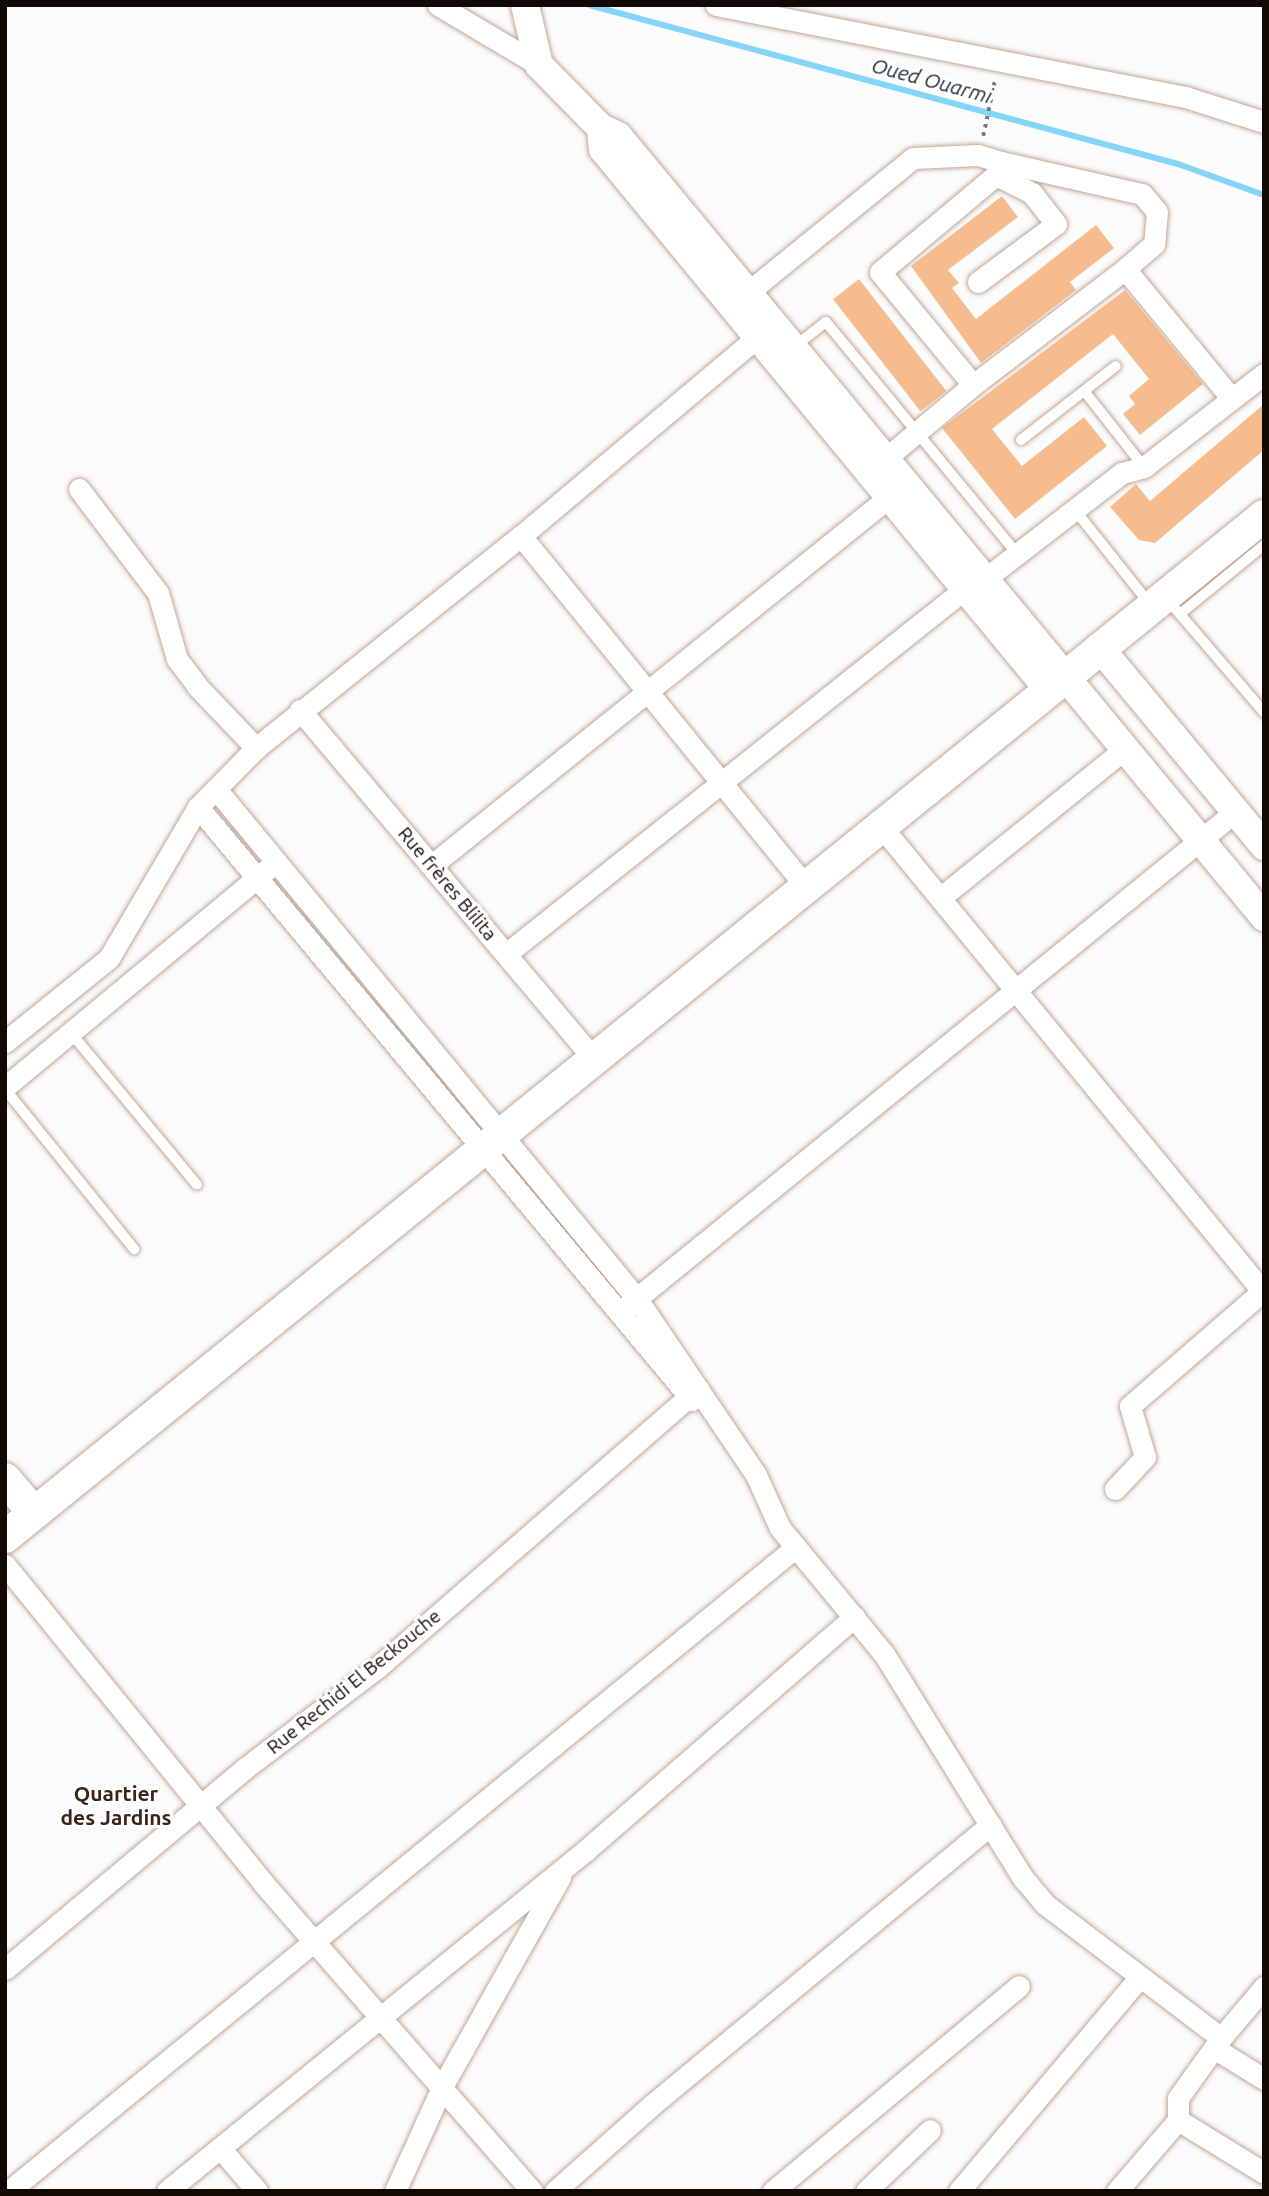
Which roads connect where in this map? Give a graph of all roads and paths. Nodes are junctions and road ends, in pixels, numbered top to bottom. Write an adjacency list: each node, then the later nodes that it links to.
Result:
1 (438, 5): 4 (street)
2 (525, 5): 4 (street)
3 (716, 5): 6 (street)
4 (539, 65): 11 (street)
5 (990, 99): 7 (path)
6 (1264, 121)
7 (981, 144)
8 (999, 168): 9 (street); 10 (street); 11 (street); 16 (street)
9 (1125, 269): 16 (street); 18 (street)
10 (978, 282)
11 (740, 299): 12 (street); 13 (street)
12 (757, 337): 21 (street); 27 (street)
13 (794, 346): 19 (lane); 21 (street)
14 (1116, 366): 17 (lane)
15 (1264, 374): 18 (street)
16 (973, 385): 19 (street)
17 (1085, 392): 20 (lane); 22 (lane)
18 (1232, 399): 22 (street)
19 (917, 431): 21 (street); 29 (lane)
20 (1021, 440)
21 (879, 464): 24 (street)
22 (1144, 467): 25 (street)
23 (79, 489): 37 (street)
24 (899, 489): 30 (street); 34 (street)
25 (1074, 510): 29 (street); 31 (lane)
26 (1264, 516): 31 (main road)
27 (521, 536): 34 (street); 35 (street)
28 (1264, 545): 31 (lane)
29 (1017, 554): 30 (street)
30 (977, 582): 33 (street); 39 (street)
31 (1165, 604): 32 (main road); 36 (lane)
32 (1100, 647): 33 (main road); 42 (street)
33 (1057, 682): 38 (street); 43 (main road)
34 (647, 691): 39 (street); 47 (street)
35 (300, 710): 37 (street); 47 (street, Rue frères Blilita)
36 (1264, 712)
37 (256, 748): 40 (street)
38 (1126, 748): 44 (street); 50 (street)
39 (719, 782): 49 (street); 52 (street)
40 (216, 789): 41 (street); 46 (street)
41 (198, 807): 48 (street); 55 (street)
42 (1236, 811): 44 (street); 45 (street)
43 (880, 825): 49 (main road); 50 (street)
44 (1201, 840): 51 (street); 53 (street)
45 (1264, 846)
46 (276, 862): 48 (street); 58 (street)
47 (432, 865): 52 (street, Rue frères Blilita)
48 (257, 879): 54 (street); 58 (street)
49 (805, 886): 56 (main road)
50 (940, 898): 53 (street)
51 (1264, 917)
52 (506, 954): 56 (street, Rue frères Blilita)
53 (1017, 993): 61 (street); 62 (street)
54 (71, 1033): 57 (street); 59 (lane)
55 (5, 1042)
56 (593, 1058): 58 (main road)
57 (5, 1088): 60 (lane)
58 (490, 1142): 62 (street); 63 (street); 67 (main road)
59 (197, 1185)
60 (134, 1248)
61 (1263, 1292): 66 (street)
62 (637, 1299): 63 (street); 64 (street)
63 (617, 1314): 64 (street)
64 (694, 1393): 68 (street); 71 (street, Rue Rechidi El Beckouche)
65 (5, 1479): 67 (main road)
66 (1115, 1489)
67 (14, 1527)
68 (796, 1547): 70 (street); 74 (street)
69 (5, 1565): 71 (street)
70 (854, 1617): 72 (street); 73 (street)
71 (200, 1806): 74 (street); 75 (street, Rue Rechidi El Beckouche)
72 (990, 1825): 76 (street); 93 (street)
73 (566, 1866): 79 (street); 82 (street)
74 (313, 1938): 79 (street); 90 (street)
75 (5, 1969)
76 (1140, 1977): 80 (street); 96 (street)
77 (1018, 1986): 94 (street)
78 (1264, 1987): 80 (street)
79 (384, 2017): 82 (street); 85 (street)
80 (1218, 2043): 81 (street); 83 (street)
81 (1264, 2078)
82 (443, 2085): 88 (street); 92 (street)
83 (1178, 2120): 86 (street); 97 (street)
84 (930, 2130): 95 (street)
85 (220, 2148): 89 (street); 91 (street)
86 (1264, 2173)
87 (1264, 2181): 98 (street)
88 (521, 2187)
89 (174, 2188)
90 (9, 2191)
91 (257, 2191)
92 (395, 2191)
93 (555, 2191)
94 (773, 2191)
95 (866, 2191)
96 (959, 2191)
97 (1117, 2191)
98 (1259, 2191)

